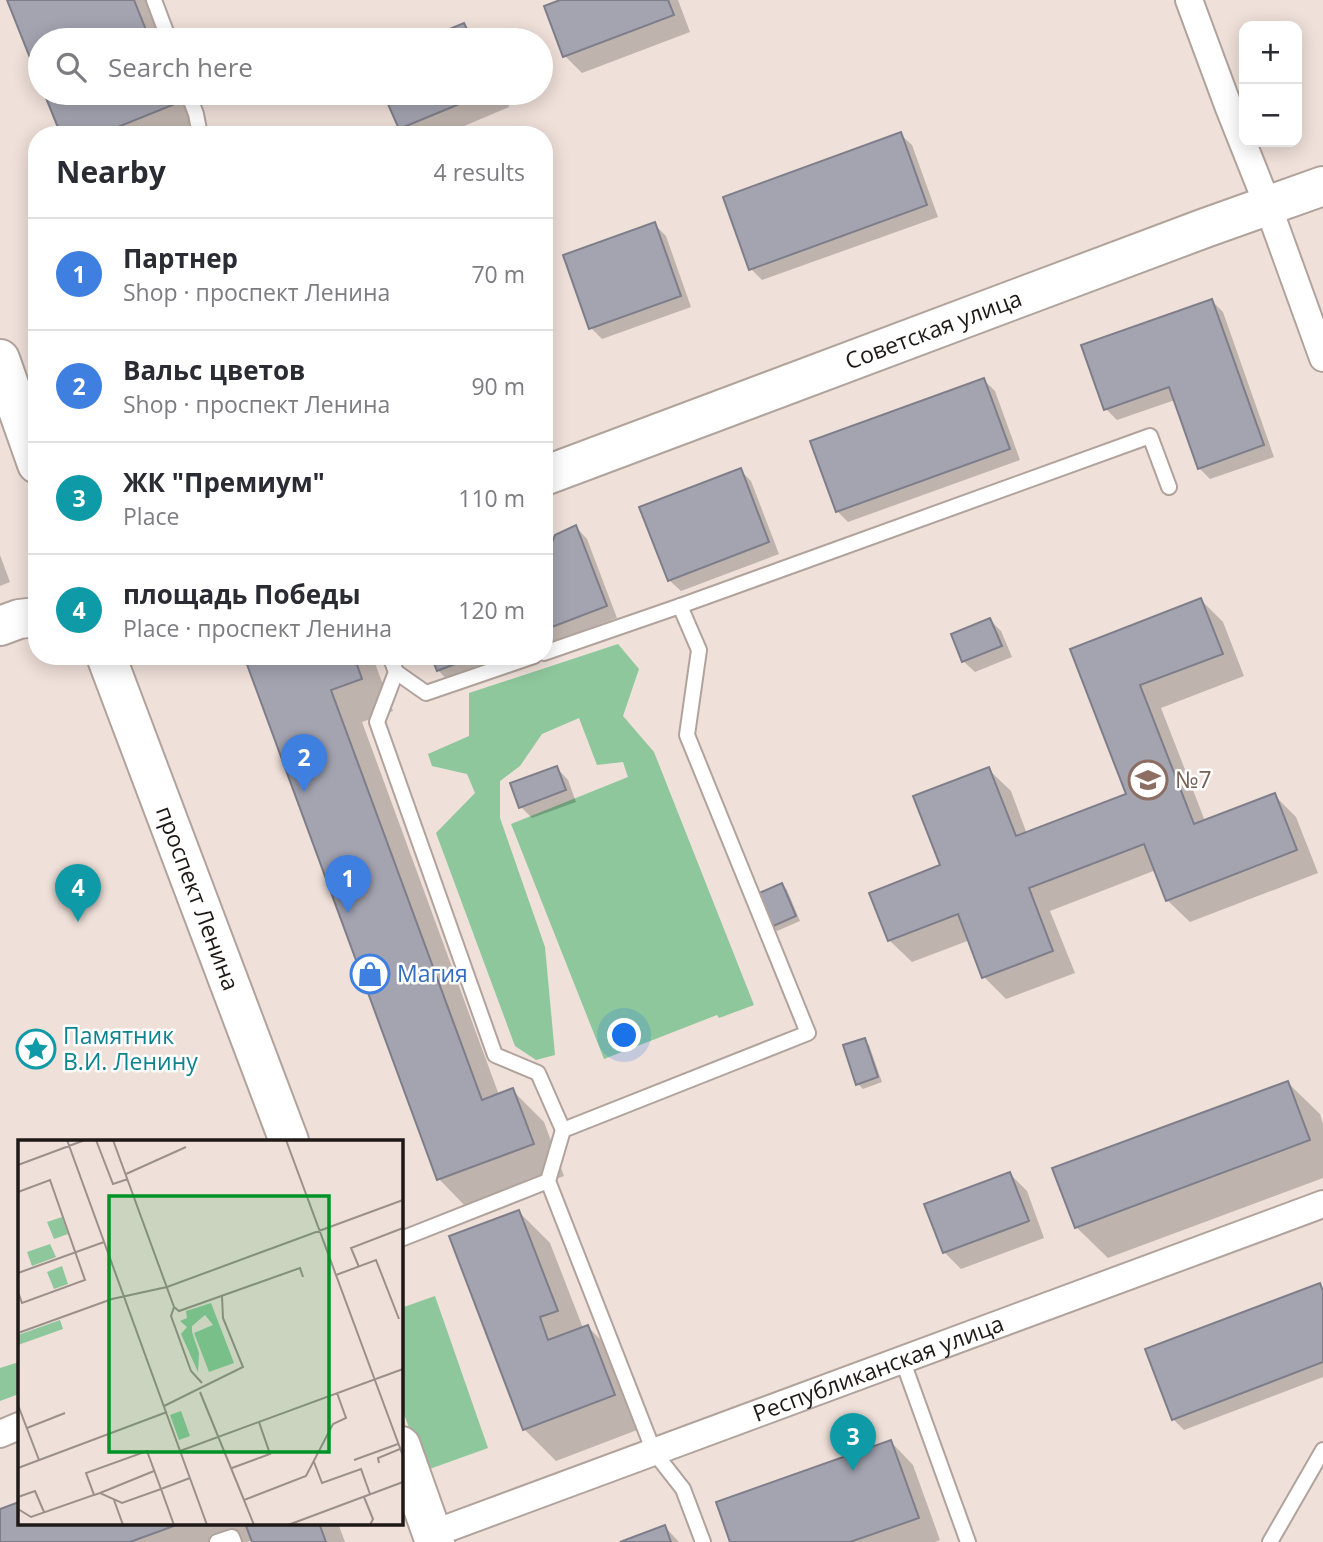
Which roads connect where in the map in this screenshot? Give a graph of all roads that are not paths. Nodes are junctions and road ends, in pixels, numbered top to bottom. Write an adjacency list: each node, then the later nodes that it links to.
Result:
1 (154, 0): 3 (lane)
2 (1189, 0): 7 (street)
3 (164, 28)
4 (193, 105): 5 (lane)
5 (198, 126)
6 (1323, 186): 7 (street, Советская улица)
7 (1268, 206): 8 (street); 11 (street, Советская улица)
8 (1323, 358)
9 (0, 359): 10 (street)
10 (28, 438)
11 (553, 473)
12 (1169, 486): 13 (lane)
13 (680, 606): 16 (lane); 21 (lane)
14 (28, 618): 15 (street)
15 (0, 626)
16 (553, 650)
17 (109, 665): 22 (street, проспект Ленина)
18 (393, 665): 20 (lane)
19 (508, 665): 20 (lane)
20 (396, 672): 21 (lane)
21 (564, 1129): 23 (lane)
22 (289, 1140)
23 (548, 1181): 25 (lane); 31 (lane)
24 (1323, 1204): 26 (street, Республиканская улица)
25 (402, 1239)
26 (902, 1359): 31 (street, Республиканская улица); 36 (lane)
27 (18, 1426): 28 (street)
28 (0, 1434)
29 (402, 1449): 32 (street)
30 (1323, 1450): 37 (lane)
31 (654, 1451): 32 (street, Республиканская улица); 35 (lane)
32 (434, 1538)
33 (217, 1542): 34 (lane)
34 (234, 1542)
35 (703, 1542)
36 (968, 1542)
37 (1270, 1542)

